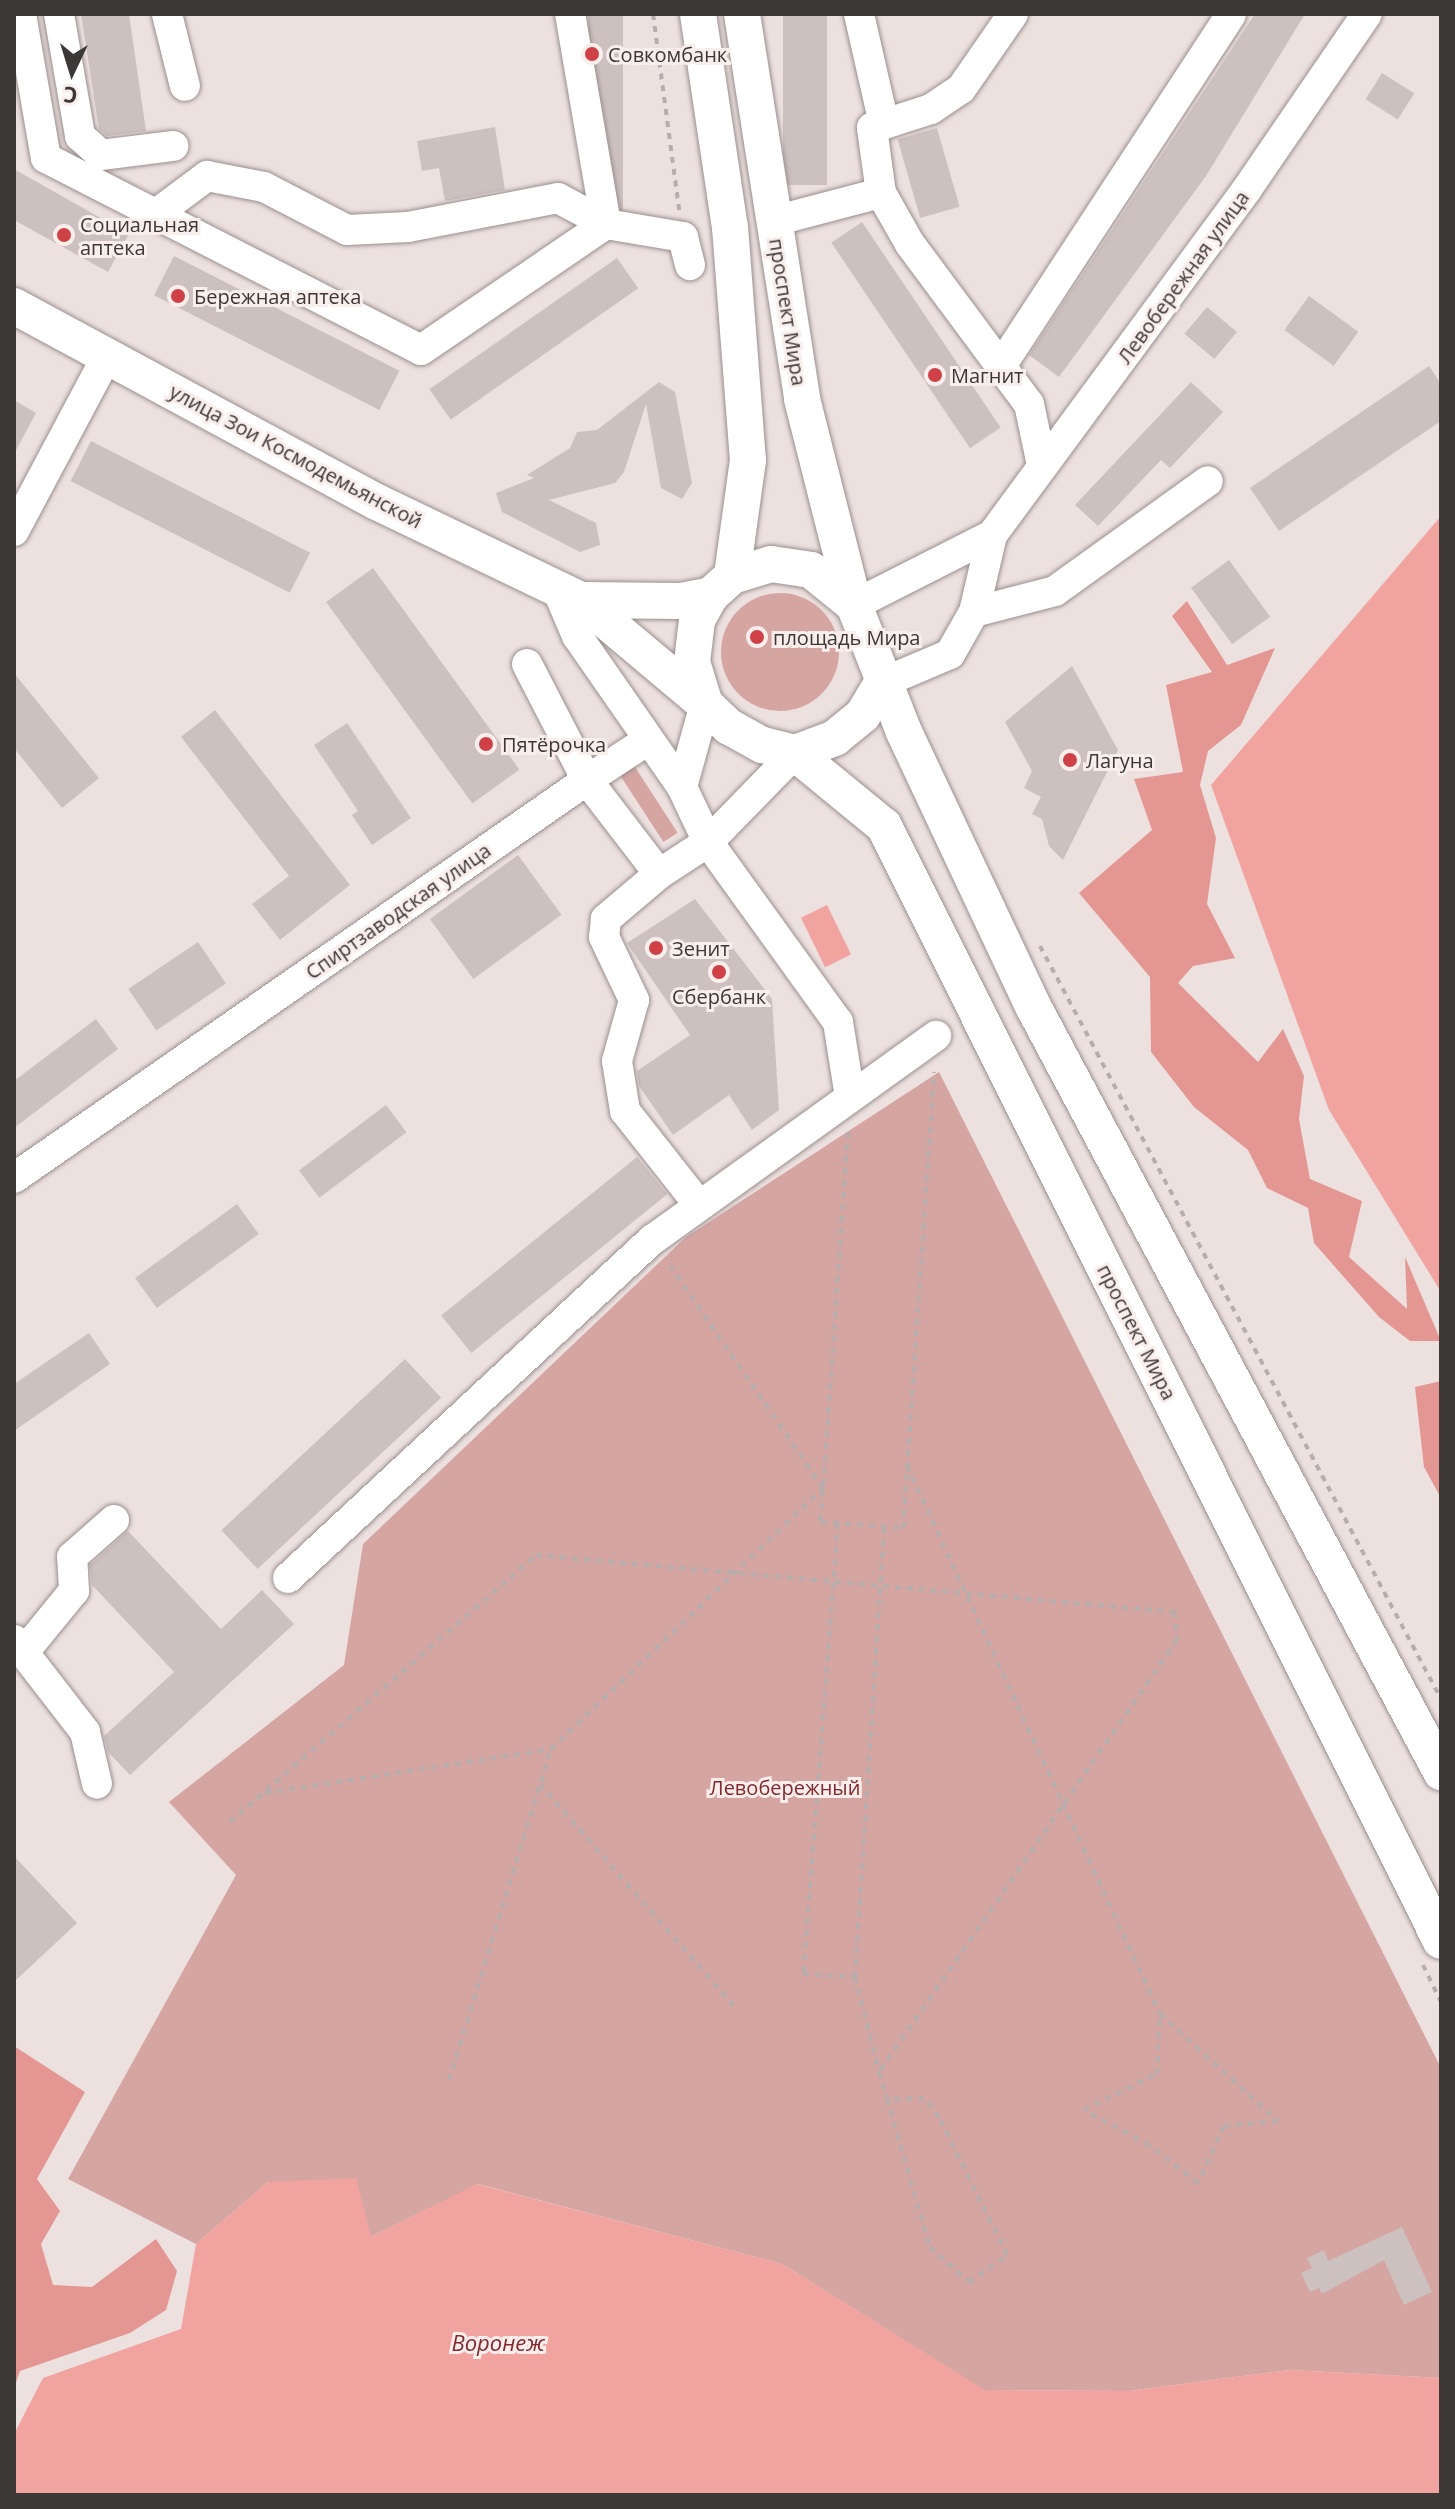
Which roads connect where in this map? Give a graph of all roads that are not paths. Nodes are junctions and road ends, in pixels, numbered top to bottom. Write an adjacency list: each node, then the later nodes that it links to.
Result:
1 (21, 14): 15 (street)
2 (59, 14): 13 (street)
3 (167, 14): 11 (street)
4 (570, 14): 17 (street)
5 (698, 14): 26 (main road)
6 (742, 14): 16 (main road, проспект Мира)
7 (859, 14): 12 (street)
8 (1013, 14): 12 (street)
9 (1231, 14): 21 (street)
10 (1367, 14): 22 (street, Левобережная улица)
11 (185, 86)
12 (884, 124): 14 (street)
13 (173, 146)
14 (881, 193): 16 (street); 21 (street)
15 (156, 214): 17 (street); 17 (street)
16 (774, 221): 28 (main road, проспект Мира)
17 (606, 224): 18 (street)
18 (686, 251)
19 (14, 306): 20 (main road, улица Зои Космодемьянской)
20 (107, 356): 24 (street); 27 (main road, улица Зои Космодемьянской)
21 (1001, 366): 22 (street)
22 (1042, 465): 25 (street, Левобережная улица)
23 (1208, 481): 29 (street)
24 (14, 531)
25 (992, 535): 28 (street, Левобережная улица); 29 (street, Левобережная улица)
26 (722, 585): 27 (main road, улица Зои Космодемьянской); 28 (main road); 32 (main road)
27 (569, 594): 32 (main road, улица Зои Космодемьянской); 33 (street)
28 (854, 605): 31 (main road)
29 (974, 612): 31 (street, Левобережная улица)
30 (527, 664): 35 (street)
31 (882, 683): 34 (main road); 46 (main road)
32 (705, 704): 34 (main road); 36 (street)
33 (648, 740): 35 (street, Спиртзаводская улица); 36 (street)
34 (795, 753): 37 (street); 48 (main road, проспект Мира)
35 (587, 780): 38 (street); 41 (street, Спиртзаводская улица)
36 (682, 787): 37 (street)
37 (708, 842): 38 (street); 40 (street)
38 (659, 874): 42 (street)
39 (936, 1036): 40 (street)
40 (850, 1097): 42 (street)
41 (14, 1178)
42 (699, 1205): 44 (street)
43 (114, 1520): 45 (street)
44 (288, 1578)
45 (19, 1646): 47 (street)
46 (1441, 1772)
47 (97, 1784)
48 (1441, 1941)

